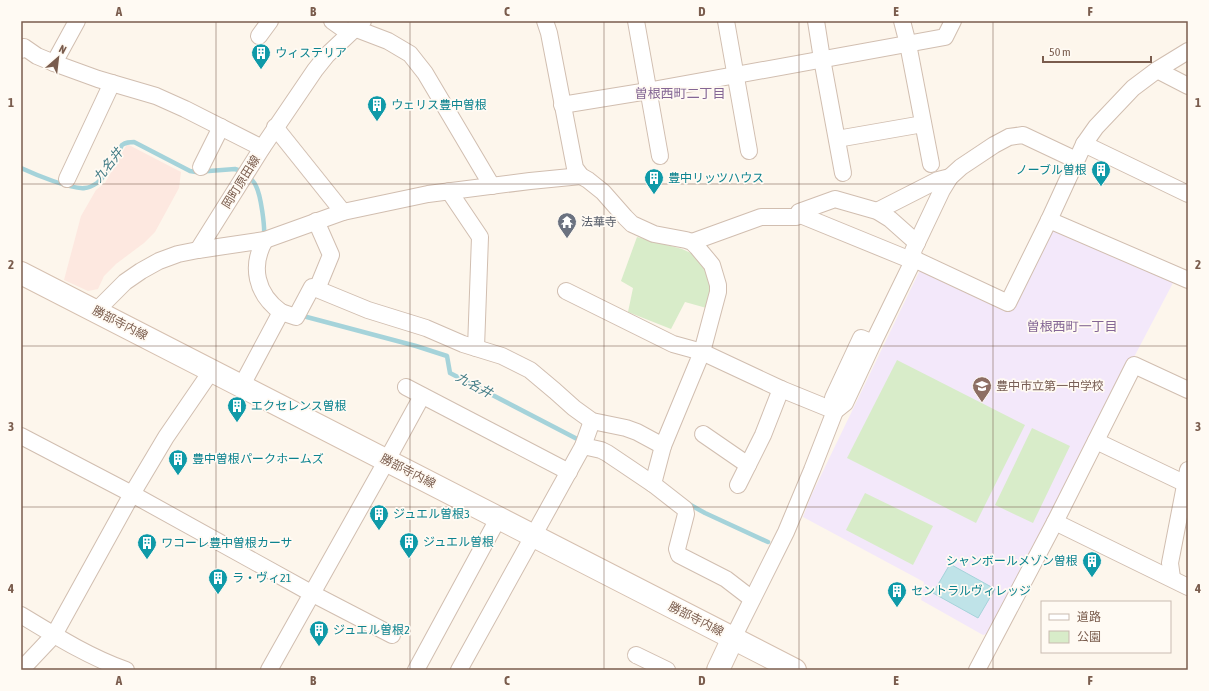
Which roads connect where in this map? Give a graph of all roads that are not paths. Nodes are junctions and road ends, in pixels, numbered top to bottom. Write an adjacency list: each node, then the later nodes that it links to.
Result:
1 (77, 21): 16 (street)
2 (270, 21): 11 (street)
3 (332, 21): 10 (street)
4 (545, 21): 22 (street)
5 (636, 21): 21 (street)
6 (726, 21): 18 (street)
7 (816, 21): 15 (street)
8 (902, 21): 12 (street)
9 (954, 21): 12 (street)
10 (355, 28): 25 (street, 岡町原田線); 38 (street)
11 (259, 36)
12 (908, 44): 15 (street); 23 (street)
13 (21, 50): 16 (street)
14 (1188, 51): 17 (street)
15 (822, 59): 18 (street); 26 (street)
16 (54, 63): 19 (street)
17 (1157, 70): 20 (street); 27 (street)
18 (735, 75): 21 (street); 29 (street)
19 (112, 83): 24 (street); 37 (street)
20 (1188, 86)
21 (648, 91): 22 (street); 30 (street)
22 (562, 105): 35 (street)
23 (923, 124): 26 (street); 32 (street)
24 (221, 127): 28 (street); 33 (street)
25 (275, 128): 28 (street, 岡町原田線); 42 (street)
26 (837, 139): 34 (street)
27 (1084, 144): 31 (street); 40 (street)
28 (262, 148): 49 (street, 岡町原田線)
29 (749, 151)
30 (660, 156)
31 (1076, 160): 36 (street); 44 (street)
32 (931, 164)
33 (200, 167)
34 (843, 173)
35 (581, 176): 38 (street); 47 (street)
36 (950, 177): 41 (street); 48 (street)
37 (67, 179)
38 (492, 186): 39 (street)
39 (449, 191): 42 (street); 57 (street)
40 (1188, 194)
41 (877, 210): 43 (street); 48 (street)
42 (343, 212): 45 (street)
43 (798, 214): 47 (street); 50 (street)
44 (1049, 220): 50 (street); 52 (street)
45 (316, 221): 46 (street); 53 (street)
46 (265, 240): 49 (street); 56 (street)
47 (692, 242): 58 (street)
48 (917, 243): 50 (street)
49 (198, 250): 55 (street)
50 (914, 260): 65 (street)
51 (21, 273): 55 (street, 勝部寺内線)
52 (1188, 280)
53 (317, 290): 56 (street); 57 (street)
54 (566, 290): 58 (street)
55 (96, 311): 59 (street, 勝部寺内線)
56 (281, 312): 60 (street)
57 (476, 348): 66 (street)
58 (702, 352): 62 (street); 71 (street)
59 (212, 370): 60 (street, 勝部寺内線); 78 (street)
60 (242, 385): 72 (street, 勝部寺内線)
61 (406, 387): 64 (street)
62 (781, 389): 65 (street); 73 (street)
63 (1188, 390): 69 (street)
64 (422, 396): 72 (street); 74 (street)
65 (835, 411): 85 (street)
66 (592, 421): 70 (street); 71 (street)
67 (703, 434): 73 (street)
68 (21, 436): 78 (street)
69 (1096, 441): 75 (street); 80 (street)
70 (583, 446): 74 (street); 76 (street)
71 (663, 446): 76 (street)
72 (387, 460): 79 (street, 勝部寺内線); 84 (street)
73 (748, 465): 77 (street)
74 (569, 472): 81 (street)
75 (1187, 477): 82 (street)
76 (653, 484): 85 (street)
77 (738, 485)
78 (132, 494): 84 (street); 87 (street)
79 (499, 517): 81 (street, 勝部寺内線); 94 (street)
80 (1055, 522): 82 (street); 99 (street)
81 (534, 535): 89 (street, 勝部寺内線); 95 (street)
82 (1172, 578): 83 (street)
83 (1188, 587)
84 (311, 593): 88 (street); 93 (street)
85 (752, 599): 89 (street)
86 (21, 615): 87 (street)
87 (54, 635): 91 (street); 92 (street)
88 (392, 635)
89 (733, 638): 97 (street); 98 (street, 勝部寺内線)
90 (636, 655): 96 (street)
91 (21, 670)
92 (126, 670)
93 (269, 670)
94 (416, 670)
95 (459, 670)
96 (667, 670)
97 (718, 670)
98 (795, 670)
99 (977, 670)

